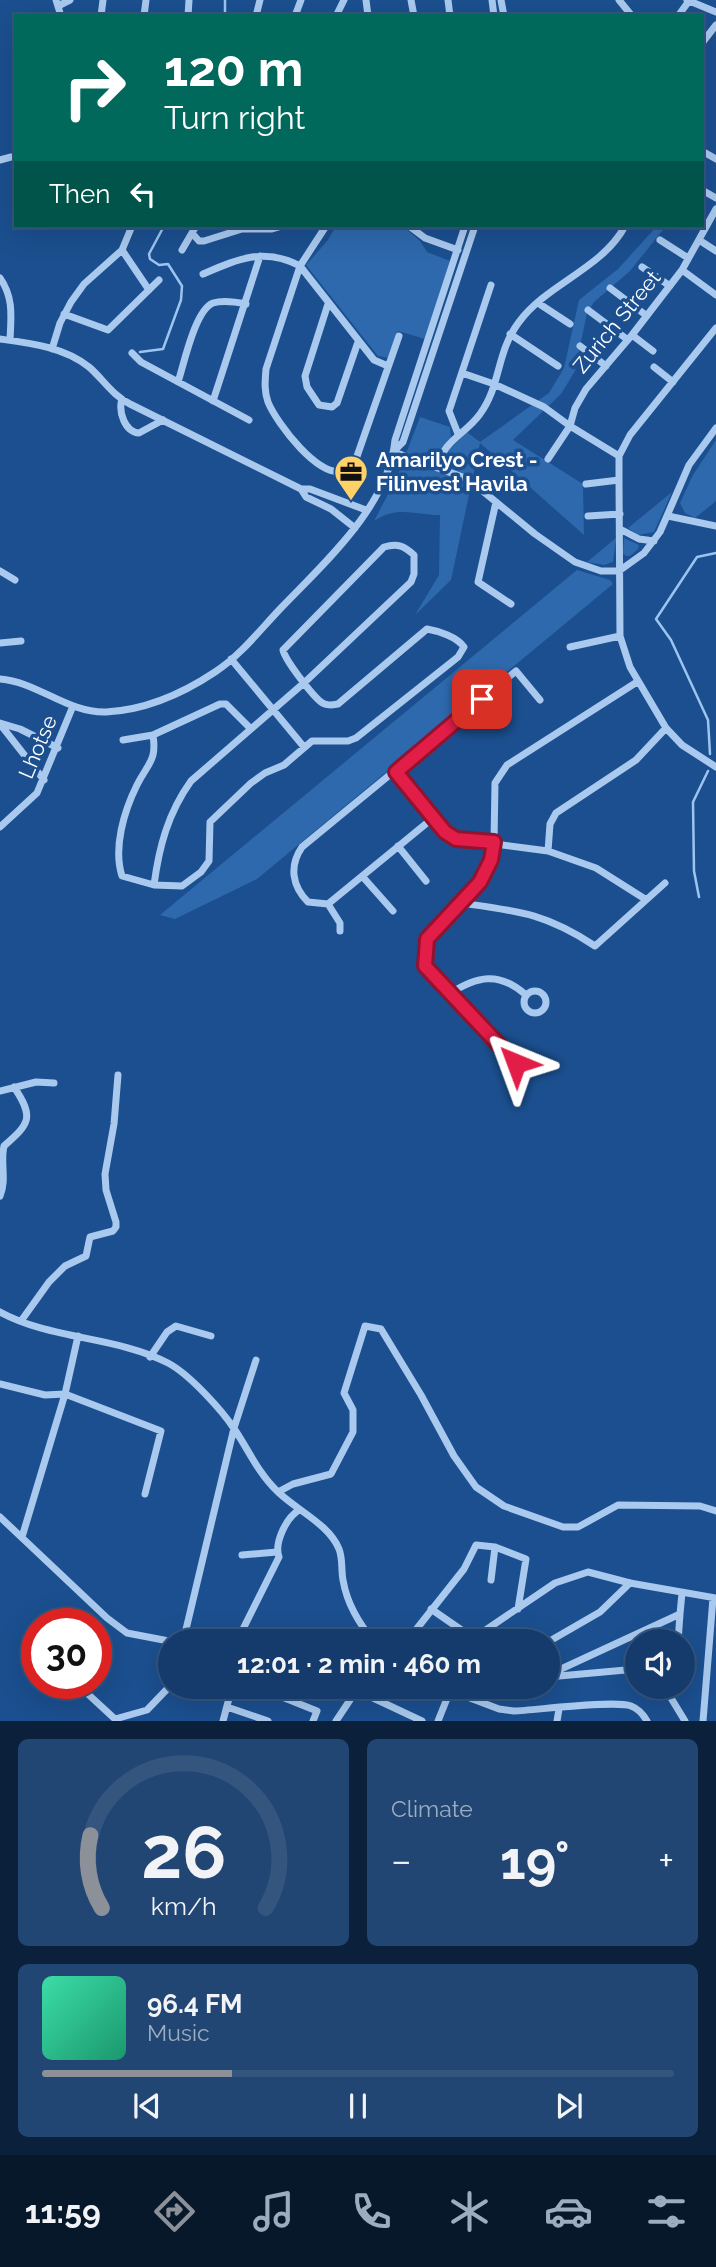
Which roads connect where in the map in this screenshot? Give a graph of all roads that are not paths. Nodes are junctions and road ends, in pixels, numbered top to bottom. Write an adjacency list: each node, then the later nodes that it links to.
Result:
1 (70, 0): 3 (street)
2 (688, 1): 4 (street)
3 (57, 3)
4 (716, 12)
5 (716, 25): 6 (street)
6 (704, 40)
7 (11, 157): 8 (street)
8 (0, 160)
9 (715, 211): 10 (street, Zurich Street)
10 (704, 225)
11 (131, 228): 24 (street)
12 (242, 228): 13 (street); 20 (street)
13 (275, 228)
14 (325, 228): 30 (street)
15 (464, 228): 23 (street)
16 (474, 228): 27 (street)
17 (624, 228): 41 (street)
18 (702, 228): 22 (street, Zurich Street)
19 (417, 229): 23 (street)
20 (194, 230): 25 (street)
21 (660, 240): 29 (street)
22 (699, 240): 26 (street); 29 (street, Zurich Street)
23 (457, 249): 27 (street); 76 (street)
24 (122, 250): 39 (street); 47 (street)
25 (182, 250)
26 (716, 251)
27 (466, 252): 76 (street)
28 (260, 256): 30 (street); 33 (street); 42 (street)
29 (688, 258): 32 (street, Zurich Street)
30 (300, 266): 43 (street); 61 (street)
31 (642, 267): 37 (street)
32 (682, 270): 37 (street, Zurich Street); 40 (street)
33 (203, 274)
34 (0, 278): 45 (street)
35 (159, 280): 39 (street)
36 (491, 285): 65 (street)
37 (670, 286): 48 (street, Zurich Street)
38 (610, 288): 48 (street)
39 (149, 290): 47 (street)
40 (716, 295)
41 (538, 303): 49 (street); 51 (street)
42 (246, 304): 66 (street); 70 (street)
43 (328, 304): 56 (street); 56 (street)
44 (0, 305): 45 (street)
45 (12, 306): 55 (street)
46 (588, 310): 53 (street)
47 (64, 314): 58 (street)
48 (647, 316): 53 (street, Zurich Street)
49 (570, 324)
50 (716, 328): 67 (street)
51 (510, 334): 62 (street); 68 (street)
52 (399, 336): 61 (street)
53 (630, 337): 59 (street); 63 (street, Zurich Street)
54 (0, 339): 55 (street)
55 (10, 341): 58 (street)
56 (358, 342): 61 (street)
57 (580, 346): 63 (street)
58 (52, 349): 69 (street)
59 (653, 351)
60 (132, 353): 66 (street)
61 (388, 366)
62 (558, 366)
63 (606, 366): 73 (street, Zurich Street)
64 (654, 367): 67 (street)
65 (462, 373): 68 (street); 75 (street)
66 (178, 382): 70 (street)
67 (673, 382): 77 (street)
68 (494, 384): 73 (street); 75 (street)
69 (122, 399): 71 (street); 71 (street)
70 (213, 401): 72 (street)
71 (163, 420): 82 (street)
72 (249, 420)
73 (570, 426): 77 (street); 78 (street, Zurich Street)
74 (716, 428): 87 (street)
75 (458, 434): 79 (street)
76 (394, 452): 79 (street); 84 (street)
77 (620, 456): 80 (street)
78 (548, 458)
79 (438, 467): 83 (street)
80 (618, 480): 81 (street); 85 (street)
81 (586, 484)
82 (301, 489): 84 (street); 89 (street)
83 (496, 502): 93 (street); 95 (street)
84 (366, 510): 89 (street)
85 (620, 514): 86 (street); 90 (street)
86 (588, 516)
87 (668, 516): 88 (street); 91 (street)
88 (716, 526)
89 (355, 528): 100 (street)
90 (620, 529): 91 (street); 93 (street)
91 (654, 541): 93 (street)
92 (0, 571): 94 (street)
93 (619, 571): 96 (street)
94 (15, 580)
95 (511, 604)
96 (620, 636): 99 (street); 103 (street)
97 (21, 641): 98 (street)
98 (0, 643)
99 (570, 647)
100 (231, 659): 105 (street); 106 (street)
101 (0, 680): 105 (street)
102 (305, 682): 102 (street); 106 (street); 112 (street)
103 (637, 682): 109 (street); 119 (street)
104 (540, 699): 115 (street)
105 (73, 706): 113 (street, Lhotse)
106 (273, 709): 108 (street); 112 (street)
107 (0, 724): 113 (street); 116 (street)
108 (250, 728): 110 (street); 125 (street)
109 (666, 728): 114 (street); 121 (street)
110 (153, 735): 111 (street); 125 (street)
111 (123, 740)
112 (304, 747): 125 (street)
113 (58, 748): 116 (street, Lhotse)
114 (716, 767)
115 (396, 772): 117 (street); 128 (street)
116 (44, 780): 118 (street, Lhotse)
117 (432, 818): 119 (street); 120 (street)
118 (0, 827)
119 (494, 842): 121 (street); 127 (street)
120 (398, 846): 122 (street); 123 (street)
121 (548, 851): 126 (street)
122 (362, 876): 128 (street); 129 (street)
123 (426, 881)
124 (665, 883): 126 (street)
125 (154, 885)
126 (645, 900): 127 (street)
127 (460, 903): 131 (street)
128 (328, 904): 130 (street)
129 (393, 911)
130 (340, 931)
131 (449, 994): 132 (street); 133 (street)
132 (526, 995)
133 (516, 1063)
134 (118, 1074): 140 (street)
135 (54, 1083): 136 (street)
136 (15, 1087): 137 (street); 138 (street)
137 (0, 1091)
138 (0, 1196)
139 (0, 1312): 140 (street)
140 (21, 1321): 141 (street)
141 (78, 1336): 143 (street); 146 (street)
142 (211, 1336): 143 (street)
143 (150, 1357): 147 (street)
144 (256, 1360): 147 (street)
145 (0, 1384): 146 (street)
146 (65, 1394): 149 (street); 153 (street)
147 (234, 1428): 148 (street); 164 (street)
148 (278, 1492): 150 (street); 151 (street)
149 (145, 1494)
150 (299, 1510): 155 (street); 166 (street)
151 (716, 1511)
152 (0, 1517): 153 (street)
153 (22, 1537): 172 (street)
154 (495, 1547): 157 (street); 161 (street); 162 (street)
155 (277, 1552): 156 (street); 165 (street)
156 (242, 1555)
157 (491, 1580)
158 (630, 1583): 159 (street); 162 (street); 171 (street)
159 (682, 1593): 160 (street); 163 (street)
160 (715, 1598): 196 (street)
161 (431, 1609): 167 (street); 168 (street)
162 (519, 1609): 169 (street)
163 (680, 1614): 170 (street); 173 (street)
164 (186, 1629)
165 (243, 1629)
166 (364, 1629)
167 (416, 1629)
168 (457, 1629)
169 (488, 1629)
170 (679, 1629)
171 (560, 1635)
172 (158, 1639)
173 (560, 1670)
174 (625, 1670): 175 (street)
175 (560, 1675)
176 (94, 1699): 177 (street)
177 (158, 1699)
178 (229, 1699): 185 (street)
179 (287, 1699): 189 (street)
180 (350, 1699): 190 (street)
181 (377, 1699): 191 (street)
182 (447, 1699): 192 (street)
183 (473, 1699): 186 (street)
184 (672, 1699): 195 (street)
185 (227, 1707): 187 (street); 188 (street)
186 (559, 1709): 193 (street); 194 (street)
187 (223, 1721)
188 (268, 1721)
189 (313, 1721)
190 (336, 1721)
191 (422, 1721)
192 (438, 1721)
193 (557, 1721)
194 (647, 1721)
195 (685, 1721)
196 (703, 1721)

